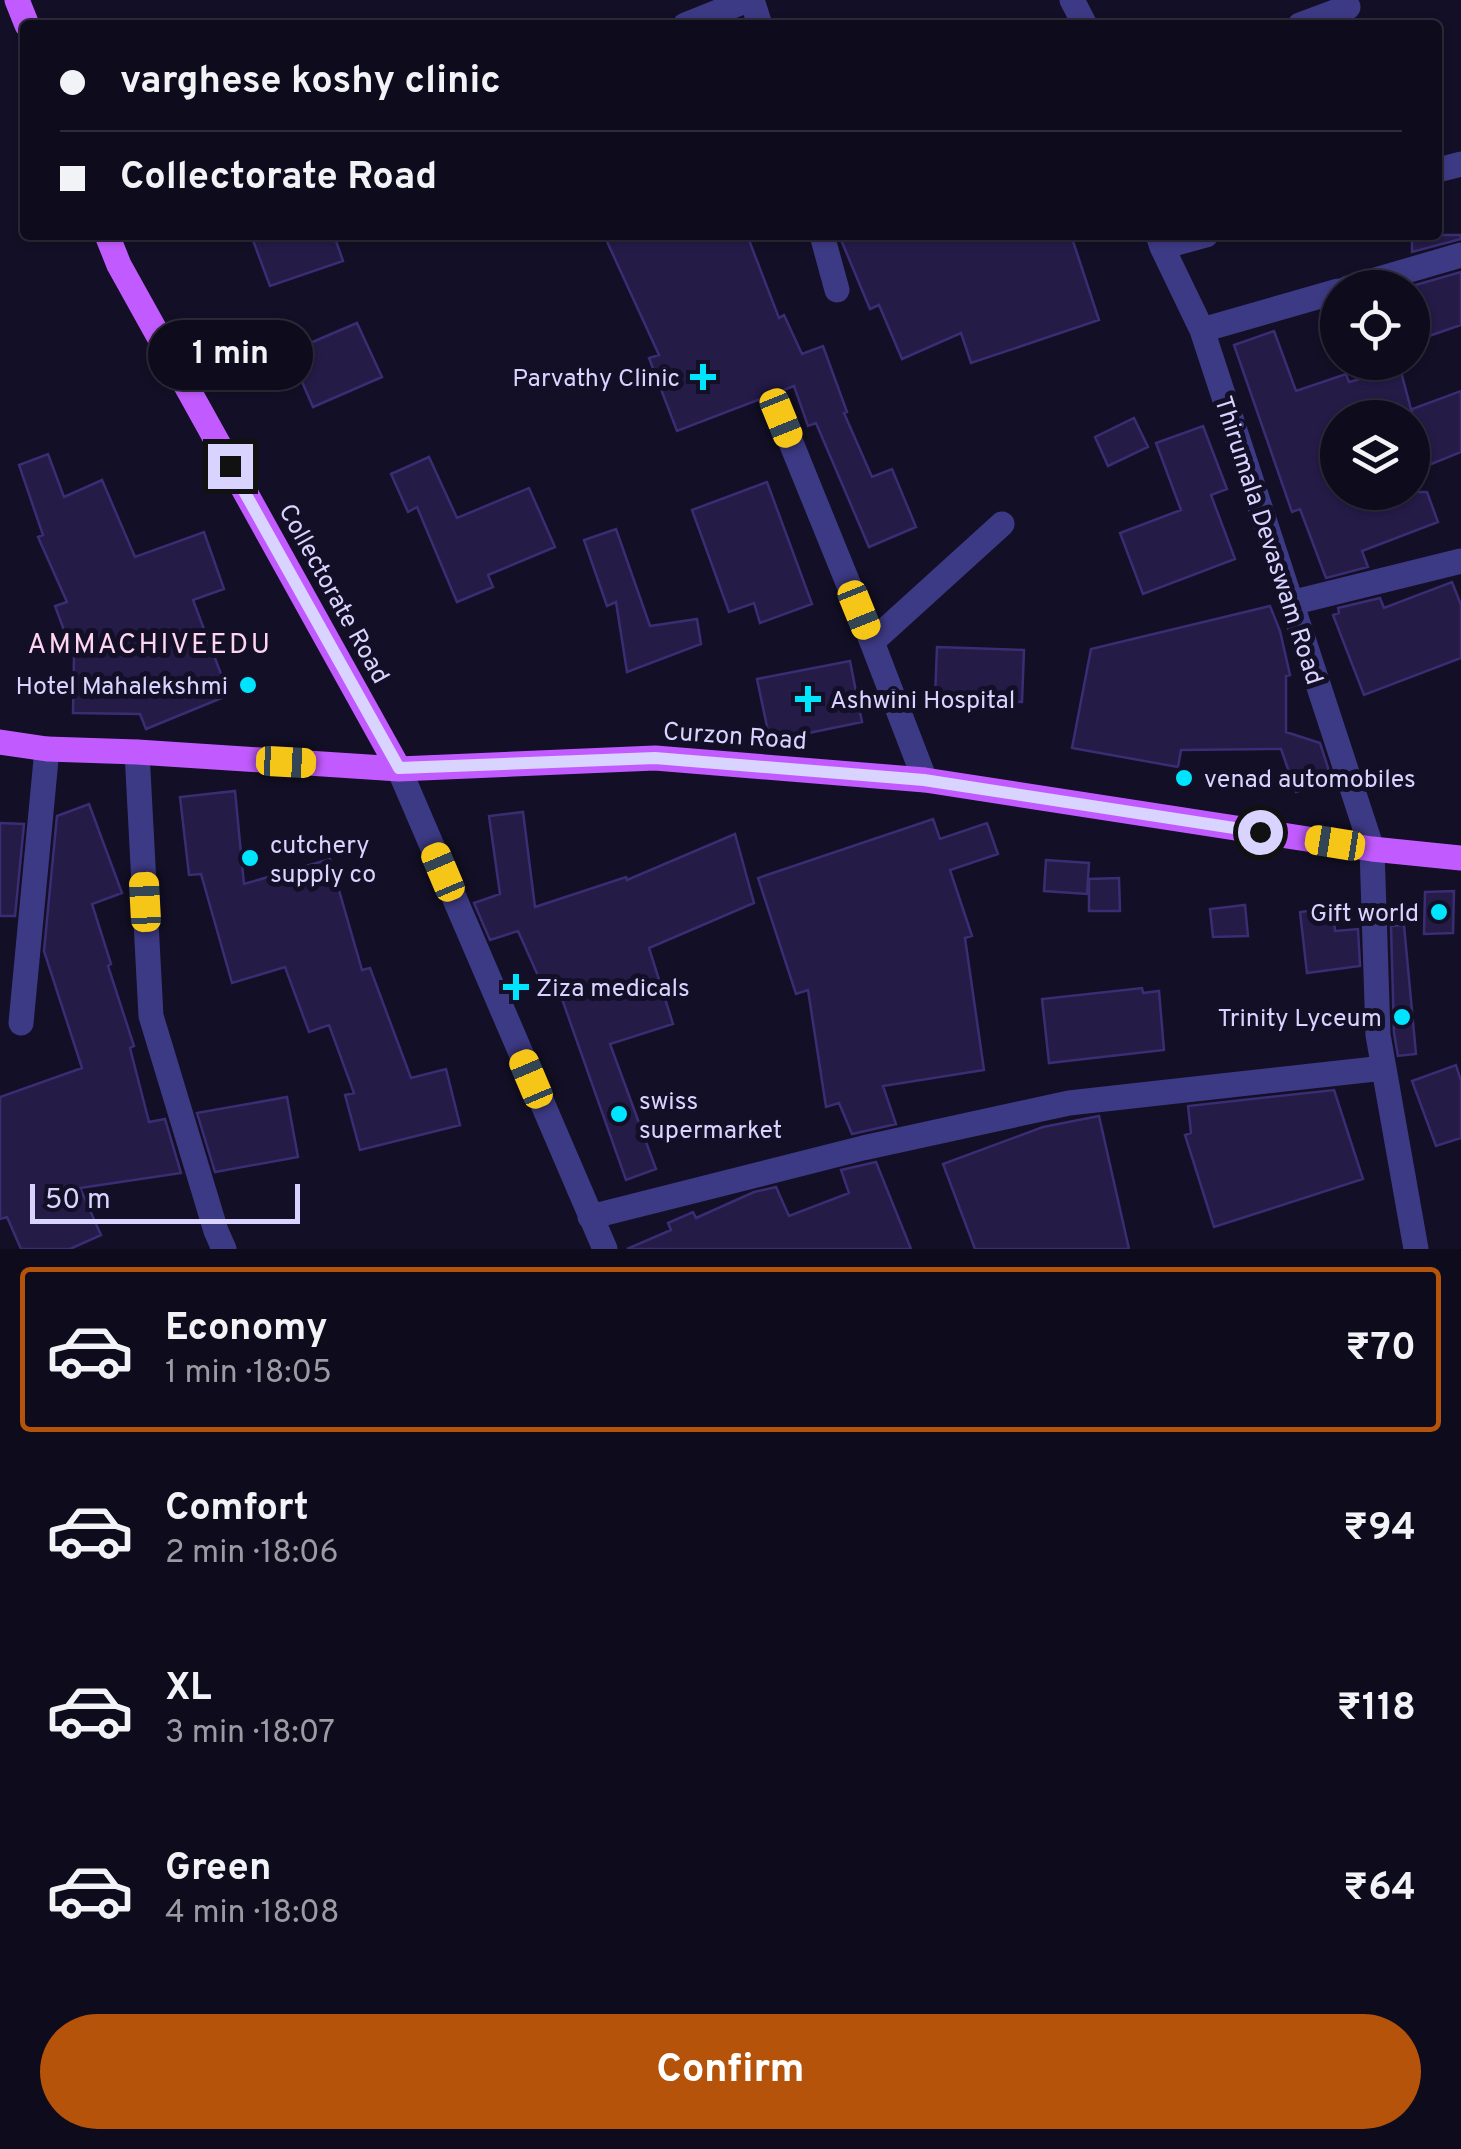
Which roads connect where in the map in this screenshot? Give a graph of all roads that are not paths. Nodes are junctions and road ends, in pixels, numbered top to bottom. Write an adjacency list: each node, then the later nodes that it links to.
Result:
1 (750, 0): 3 (street)
2 (1348, 7): 4 (street)
3 (699, 20)
4 (1313, 20)
5 (109, 240): 21 (main road, Collectorate Road)
6 (823, 240): 10 (street)
7 (1160, 241): 12 (street, Thirumala Devaswam Road)
8 (1461, 255): 9 (street)
9 (1410, 270)
10 (838, 290)
11 (1320, 296): 12 (street)
12 (1202, 330): 16 (street, Thirumala Devaswam Road)
13 (781, 418): 17 (street)
14 (1002, 524): 17 (street)
15 (1461, 561): 16 (street)
16 (1291, 603): 23 (street, Thirumala Devaswam Road)
17 (872, 642): 22 (street)
18 (0, 742): 19 (main road, Curzon Road)
19 (48, 749): 20 (main road, Curzon Road); 25 (street)
20 (137, 752): 21 (main road, Curzon Road); 28 (street)
21 (399, 768): 22 (main road, Curzon Road); 27 (street)
22 (924, 780): 23 (main road, Curzon Road)
23 (1372, 849): 24 (main road, Curzon Road); 26 (street, Thirumala Devaswam Road)
24 (1461, 858)
25 (21, 1023)
26 (1384, 1068): 27 (street); 30 (street, Thirumala Devaswam Road)
27 (590, 1217): 29 (street)
28 (224, 1249)
29 (605, 1249)
30 (1416, 1249)

